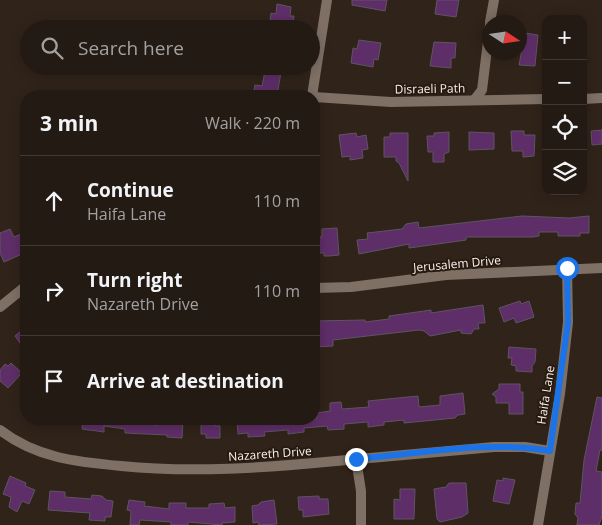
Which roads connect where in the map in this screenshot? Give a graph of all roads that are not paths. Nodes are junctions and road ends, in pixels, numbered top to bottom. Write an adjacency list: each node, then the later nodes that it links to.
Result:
1 (328, 0): 4 (street)
2 (494, 0): 3 (street)
3 (492, 15)
4 (320, 51)
5 (486, 60): 10 (street)
6 (316, 75): 7 (street)
7 (314, 90)
8 (320, 97): 10 (street, Disraeli Path)
9 (602, 98): 11 (street)
10 (475, 99): 12 (street, Disraeli Path)
11 (587, 99)
12 (542, 100)
13 (567, 268): 14 (street, Jerusalem Drive); 15 (street, Jerusalem Drive); 19 (street, Haifa Lane)
14 (602, 268)
15 (320, 288)
16 (20, 291): 17 (street)
17 (0, 307)
18 (0, 430): 20 (street, Nazareth Drive)
19 (550, 451): 20 (street, Nazareth Drive); 22 (street, Haifa Lane)
20 (356, 459): 21 (street)
21 (361, 525)
22 (538, 525)

